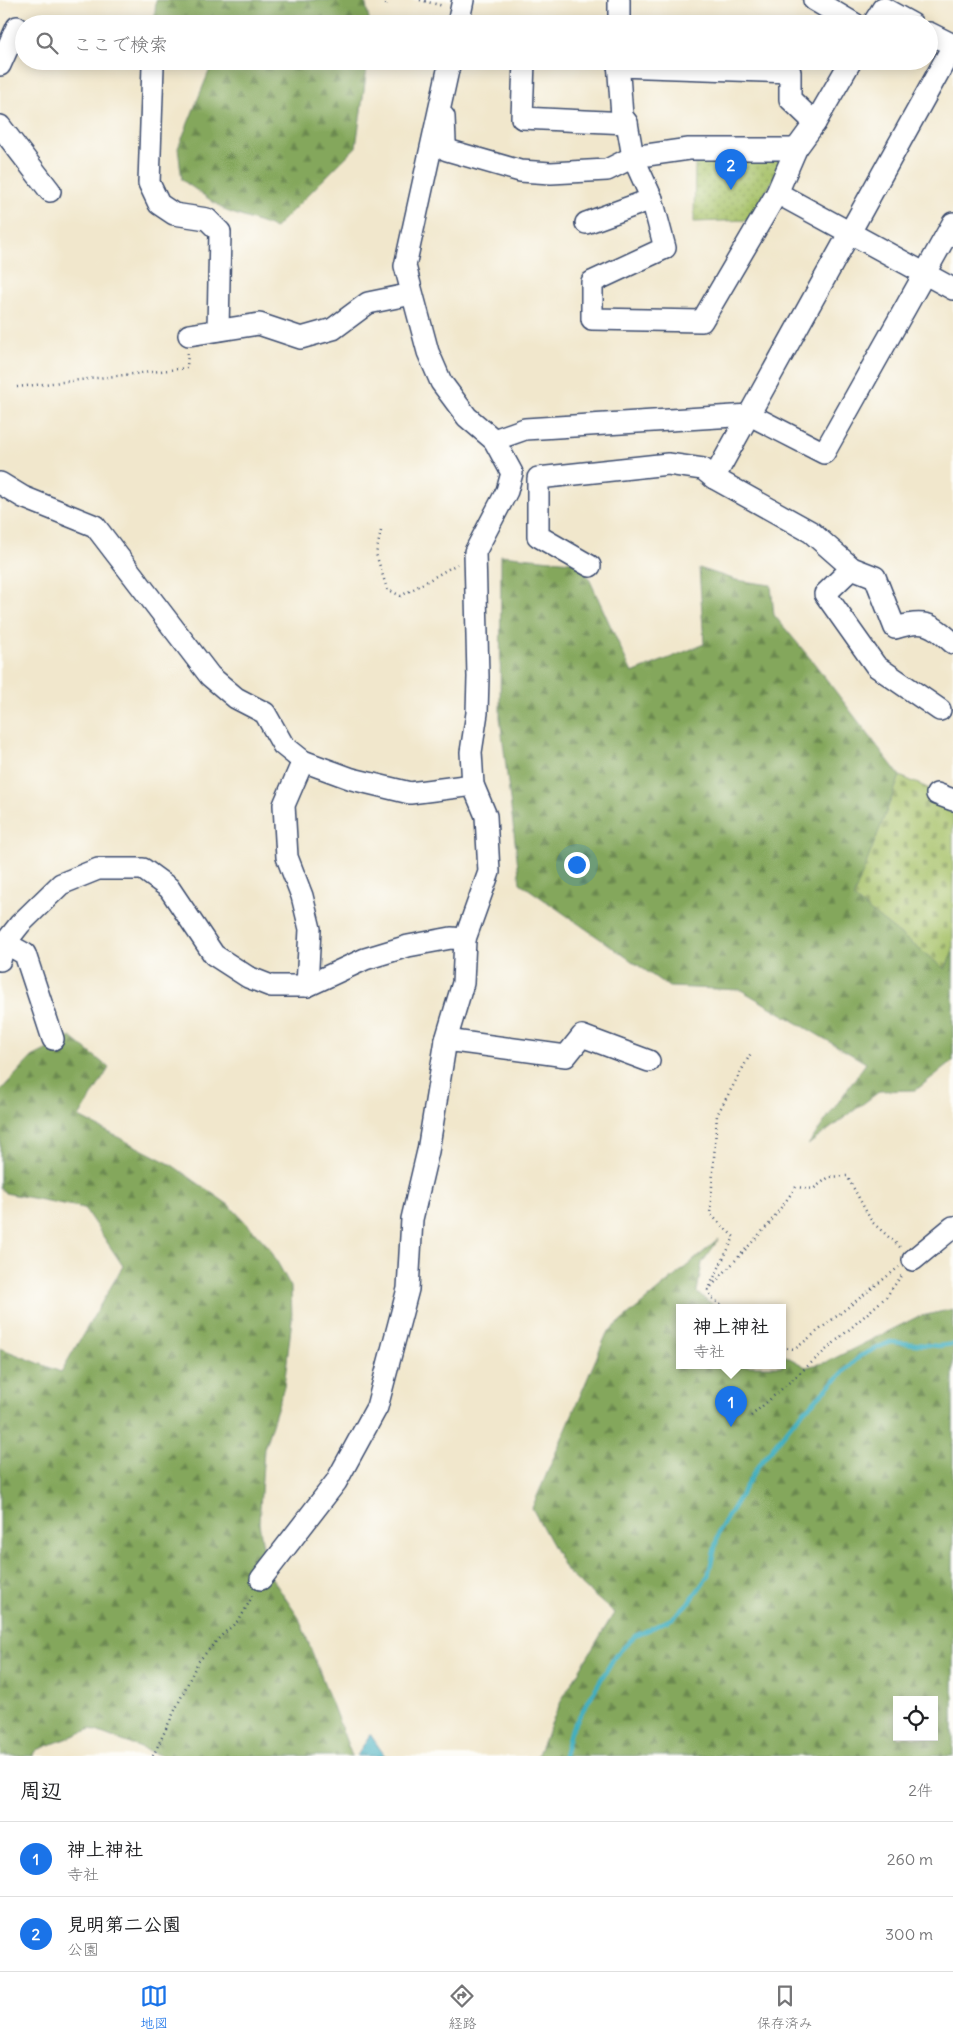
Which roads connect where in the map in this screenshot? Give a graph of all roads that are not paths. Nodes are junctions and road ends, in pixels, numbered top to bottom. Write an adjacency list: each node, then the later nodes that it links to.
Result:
1 (619, 0): 3 (street)
2 (814, 0): 4 (street)
3 (619, 15)
4 (840, 15)
5 (878, 15): 6 (street)
6 (895, 15)
7 (15, 31): 10 (street)
8 (938, 38): 9 (street)
9 (953, 46): 28 (street)
10 (0, 65)
11 (153, 70): 32 (street)
12 (448, 70): 17 (street)
13 (524, 70): 19 (street)
14 (618, 70): 19 (street)
15 (747, 70): 18 (street)
16 (846, 70): 18 (street)
17 (444, 87): 22 (street); 31 (street)
18 (815, 122): 21 (street)
19 (627, 123): 22 (street)
20 (0, 126): 23 (street)
21 (796, 149): 22 (street); 24 (street)
22 (633, 157): 25 (street)
23 (50, 191)
24 (776, 193): 25 (street); 28 (street)
25 (652, 199): 26 (street)
26 (586, 223)
27 (953, 223): 29 (street)
28 (850, 232): 29 (street); 34 (street)
29 (925, 274): 30 (street); 34 (street)
30 (953, 289)
31 (412, 294): 32 (street); 35 (street)
32 (218, 330): 33 (street)
33 (189, 335)
34 (750, 414): 35 (street); 36 (street)
35 (494, 440): 43 (street)
36 (714, 478): 38 (street); 39 (street)
37 (0, 483): 42 (street)
38 (590, 566)
39 (852, 568): 40 (street); 41 (street)
40 (953, 643)
41 (940, 710)
42 (303, 761): 43 (street); 46 (street)
43 (474, 785): 44 (street)
44 (465, 938): 46 (street); 48 (street)
45 (2, 951): 46 (street); 47 (street)
46 (307, 986)
47 (53, 1039)
48 (446, 1040): 49 (street); 52 (street)
49 (649, 1061)
50 (953, 1227): 51 (street)
51 (913, 1260)
52 (261, 1579)

